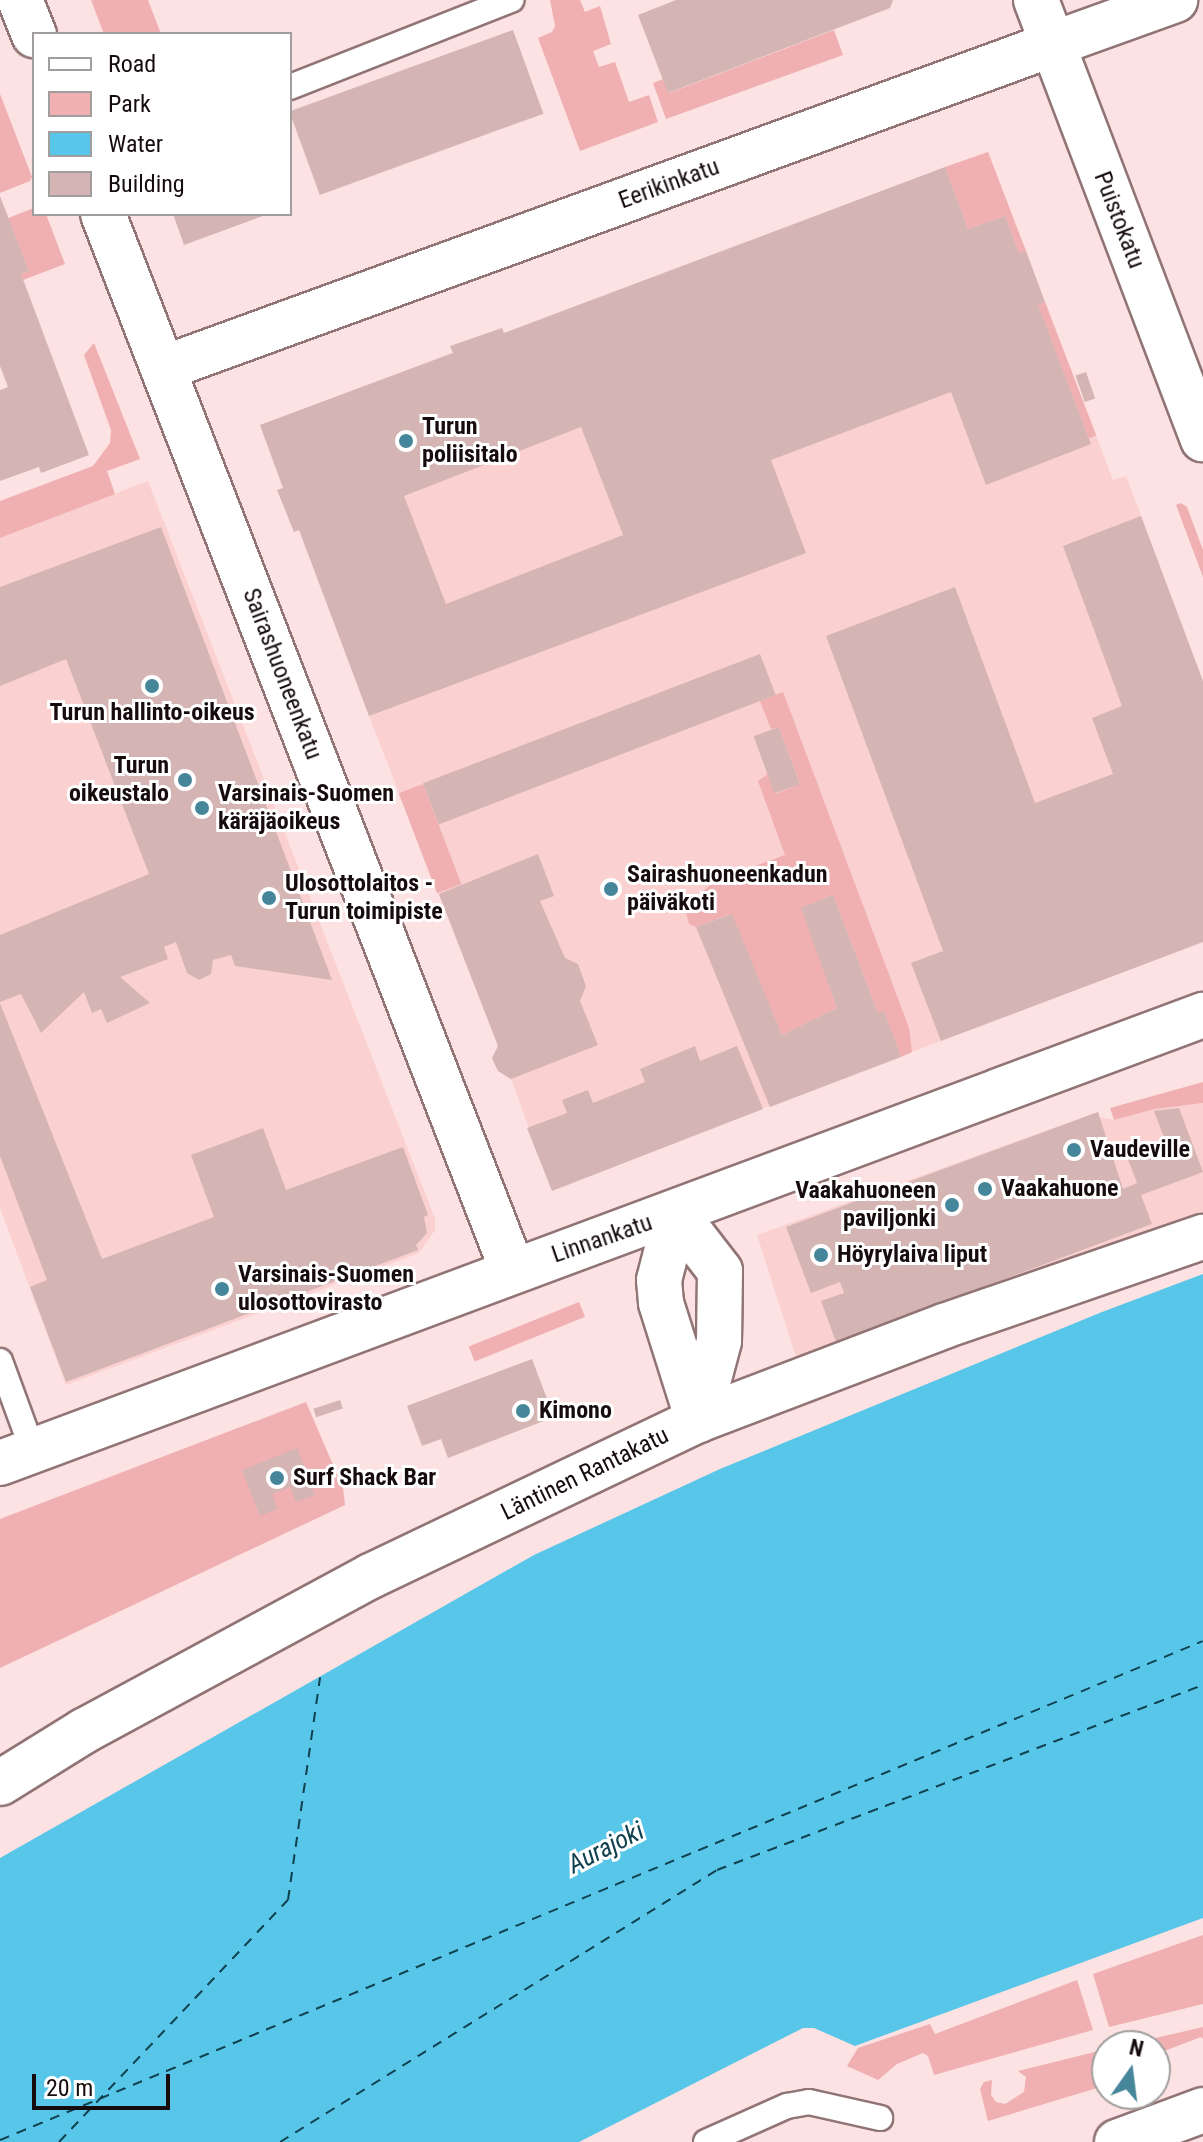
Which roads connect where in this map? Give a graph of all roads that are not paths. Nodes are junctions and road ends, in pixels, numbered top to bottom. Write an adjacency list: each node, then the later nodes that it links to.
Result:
1 (20, 0): 5 (street)
2 (511, 0): 7 (lane)
3 (1036, 0): 6 (street, Puistokatu)
4 (1175, 0): 6 (street, Eerikinkatu)
5 (33, 32)
6 (1053, 44): 9 (street, Eerikinkatu); 10 (street, Puistokatu)
7 (292, 86)
8 (104, 216): 9 (street, Sairashuoneenkatu)
9 (164, 368): 14 (street, Sairashuoneenkatu)
10 (1203, 439)
11 (1203, 1015): 12 (street, Linnankatu)
12 (676, 1214): 14 (street, Linnankatu); 16 (street); 16 (street)
13 (1203, 1237): 16 (street, Läntinen Rantakatu)
14 (512, 1269): 17 (street, Linnankatu)
15 (0, 1361): 17 (lane)
16 (698, 1420): 18 (street, Läntinen Rantakatu)
17 (16, 1457)
18 (0, 1783)
19 (1203, 2110): 22 (street)
20 (880, 2118): 21 (lane)
21 (706, 2142)
22 (1117, 2142)

